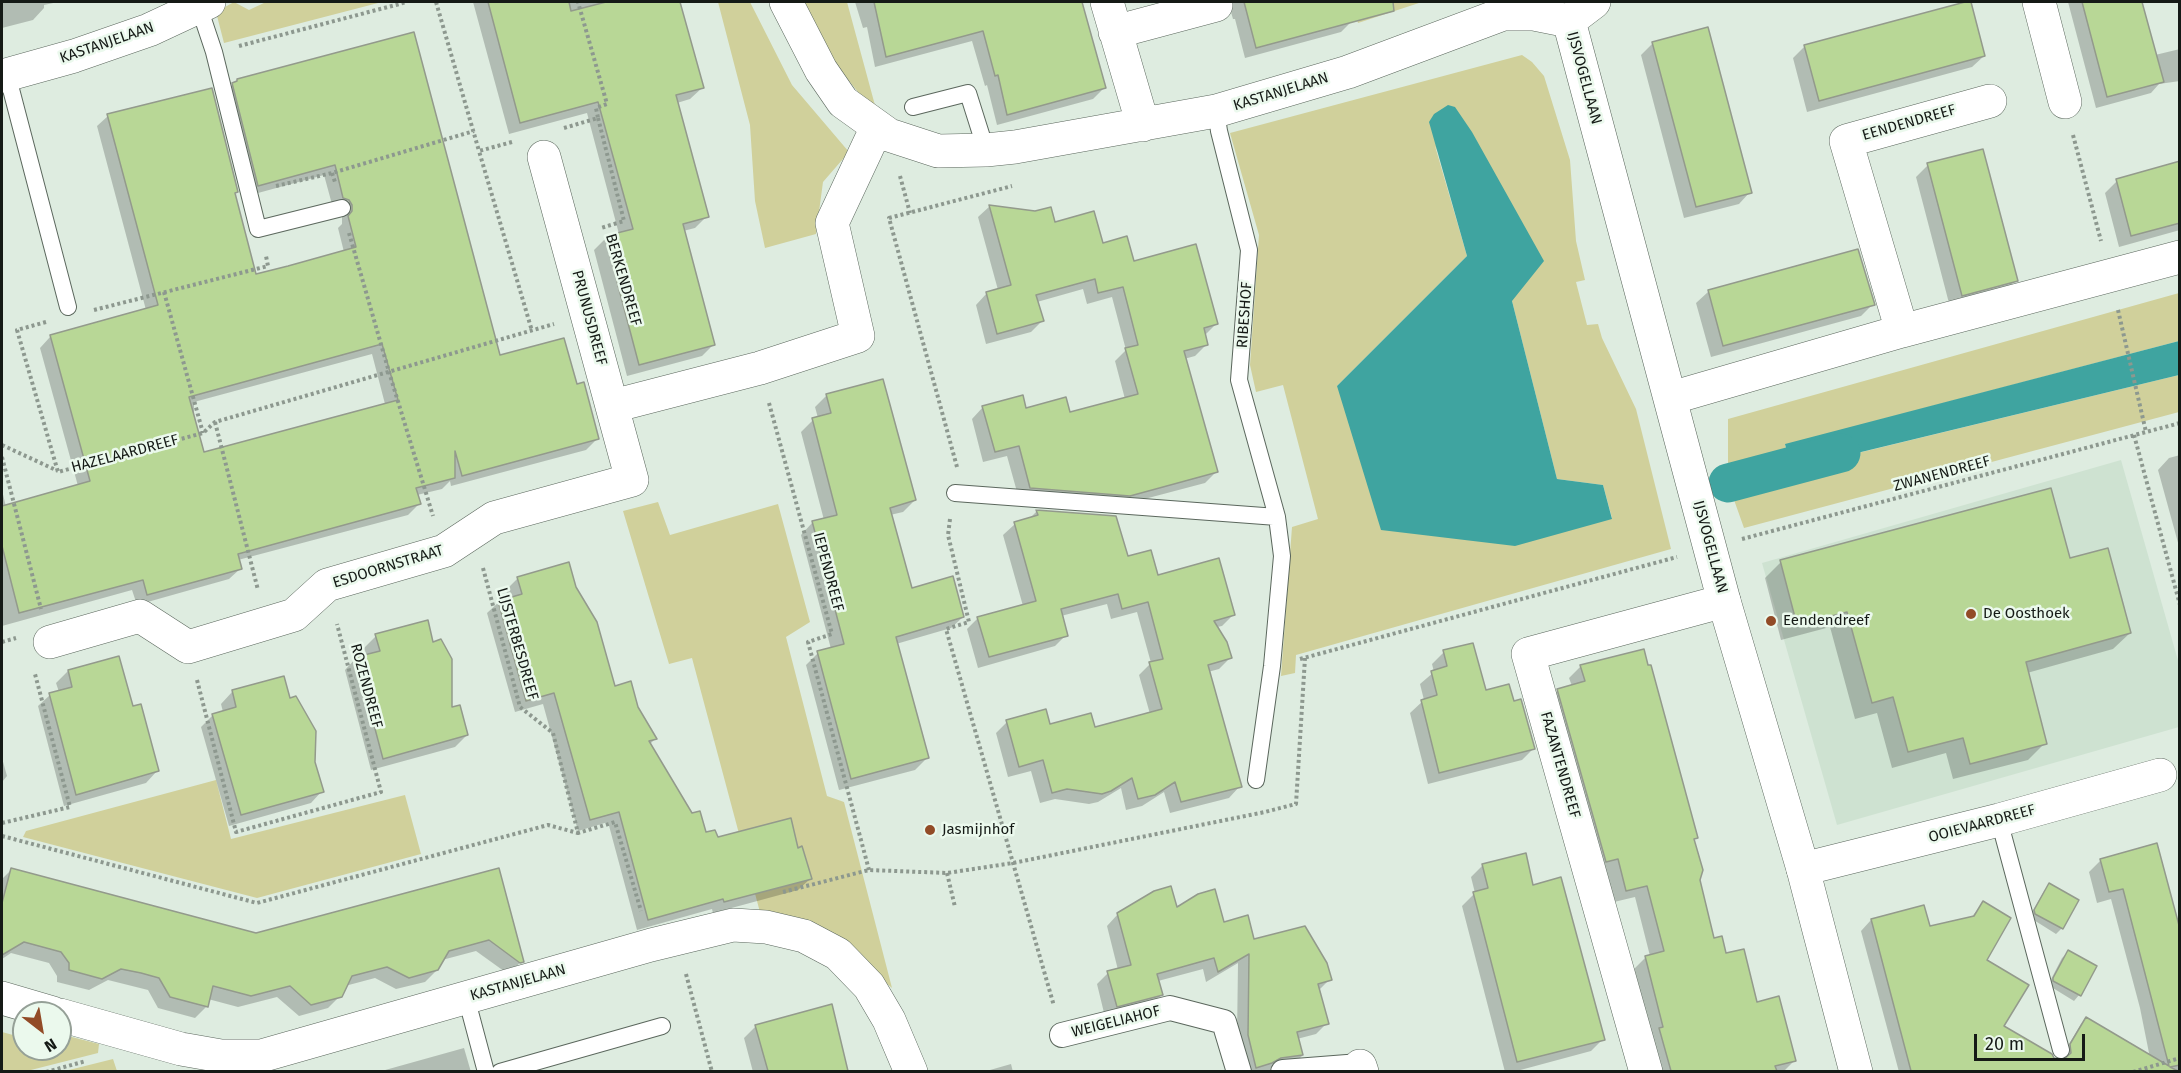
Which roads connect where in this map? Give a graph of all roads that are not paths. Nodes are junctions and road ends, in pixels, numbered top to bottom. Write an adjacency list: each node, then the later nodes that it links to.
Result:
1 (786, 2): 14 (street, KASTANJELAAN)
2 (2039, 2): 10 (street)
3 (204, 4): 8 (street, KASTANJELAAN); 17 (lane)
4 (1216, 5): 7 (street)
5 (1501, 8): 6 (street, KASTANJELAAN); 12 (street, KASTANJELAAN)
6 (1581, 11): 21 (street, IJSVOGELLAAN)
7 (1111, 17): 13 (street)
8 (4, 75): 19 (lane)
9 (1990, 100): 20 (street, EENDENDREEF)
10 (2065, 102)
11 (913, 107): 16 (lane)
12 (1216, 111): 13 (street, KASTANJELAAN); 25 (lane, RIBESHOF)
13 (1143, 125): 16 (street, KASTANJELAAN)
14 (877, 127): 16 (street, KASTANJELAAN); 22 (street)
15 (541, 146): 22 (street, PRUNUSDREEF)
16 (986, 150)
17 (342, 208)
18 (2180, 257): 20 (street)
19 (69, 311)
20 (1902, 331): 21 (street)
21 (1671, 398): 26 (street, IJSVOGELLAAN)
22 (613, 406): 23 (street, PRUNUSDREEF)
23 (632, 480): 27 (street, ESDOORNSTRAAT)
24 (955, 493): 25 (lane)
25 (1277, 517): 29 (lane)
26 (1724, 601): 31 (street, IJSVOGELLAAN); 44 (street, FAZANTENDREEF)
27 (50, 642)
28 (2160, 775): 30 (street, OOIEVAARDREEF)
29 (1256, 780)
30 (1999, 820): 31 (street, OOIEVAARDREEF); 36 (lane)
31 (1803, 869): 45 (street, IJSVOGELLAAN)
32 (466, 997): 37 (street, KASTANJELAAN); 39 (lane); 41 (street, KASTANJELAAN)
33 (72, 1020): 37 (street, KASTANJELAAN)
34 (662, 1026): 40 (lane)
35 (1062, 1035): 42 (street, WEIGELIAHOF)
36 (2061, 1050)
37 (180, 1060)
38 (1361, 1069): 43 (street)
39 (486, 1071)
40 (500, 1071)
41 (911, 1071)
42 (1239, 1071)
43 (1283, 1071)
44 (1646, 1071)
45 (1857, 1071)

